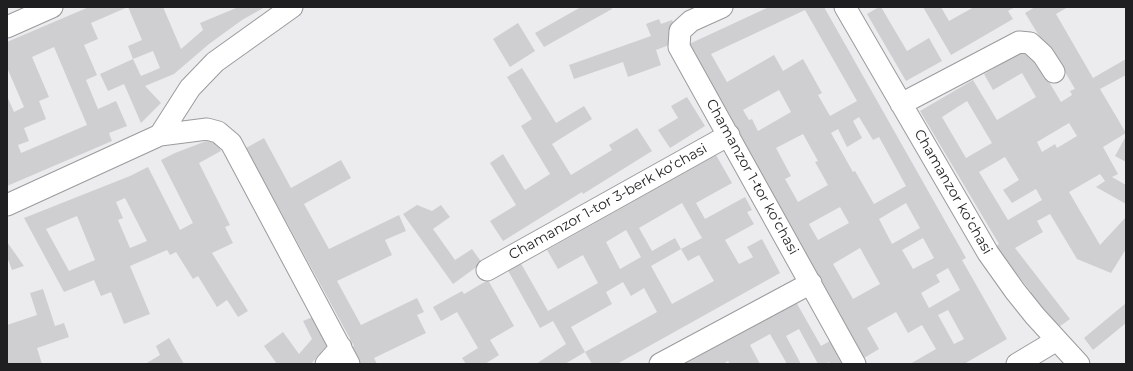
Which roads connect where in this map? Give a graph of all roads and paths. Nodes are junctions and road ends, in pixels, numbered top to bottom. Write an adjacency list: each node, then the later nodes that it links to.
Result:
1 (52, 7): 5 (street)
2 (292, 7): 8 (street)
3 (722, 7): 9 (street, Chamanzor 1-tor koʻchasi)
4 (845, 7): 7 (street, Chamanzor koʻchasi)
5 (7, 27)
6 (1054, 72): 7 (street)
7 (901, 104): 13 (street, Chamanzor koʻchasi)
8 (160, 135): 10 (street); 14 (street)
9 (728, 135): 11 (street, Chamanzor 1-tor 3-berk koʻchasi); 12 (street, Chamanzor 1-tor koʻchasi)
10 (7, 205)
11 (487, 270)
12 (811, 283): 16 (street); 17 (street, Chamanzor 1-tor koʻchasi)
13 (1057, 340): 18 (street); 19 (street, Chamanzor koʻchasi)
14 (345, 356): 15 (street)
15 (326, 364)
16 (660, 364)
17 (856, 364)
18 (1017, 364)
19 (1079, 364)

